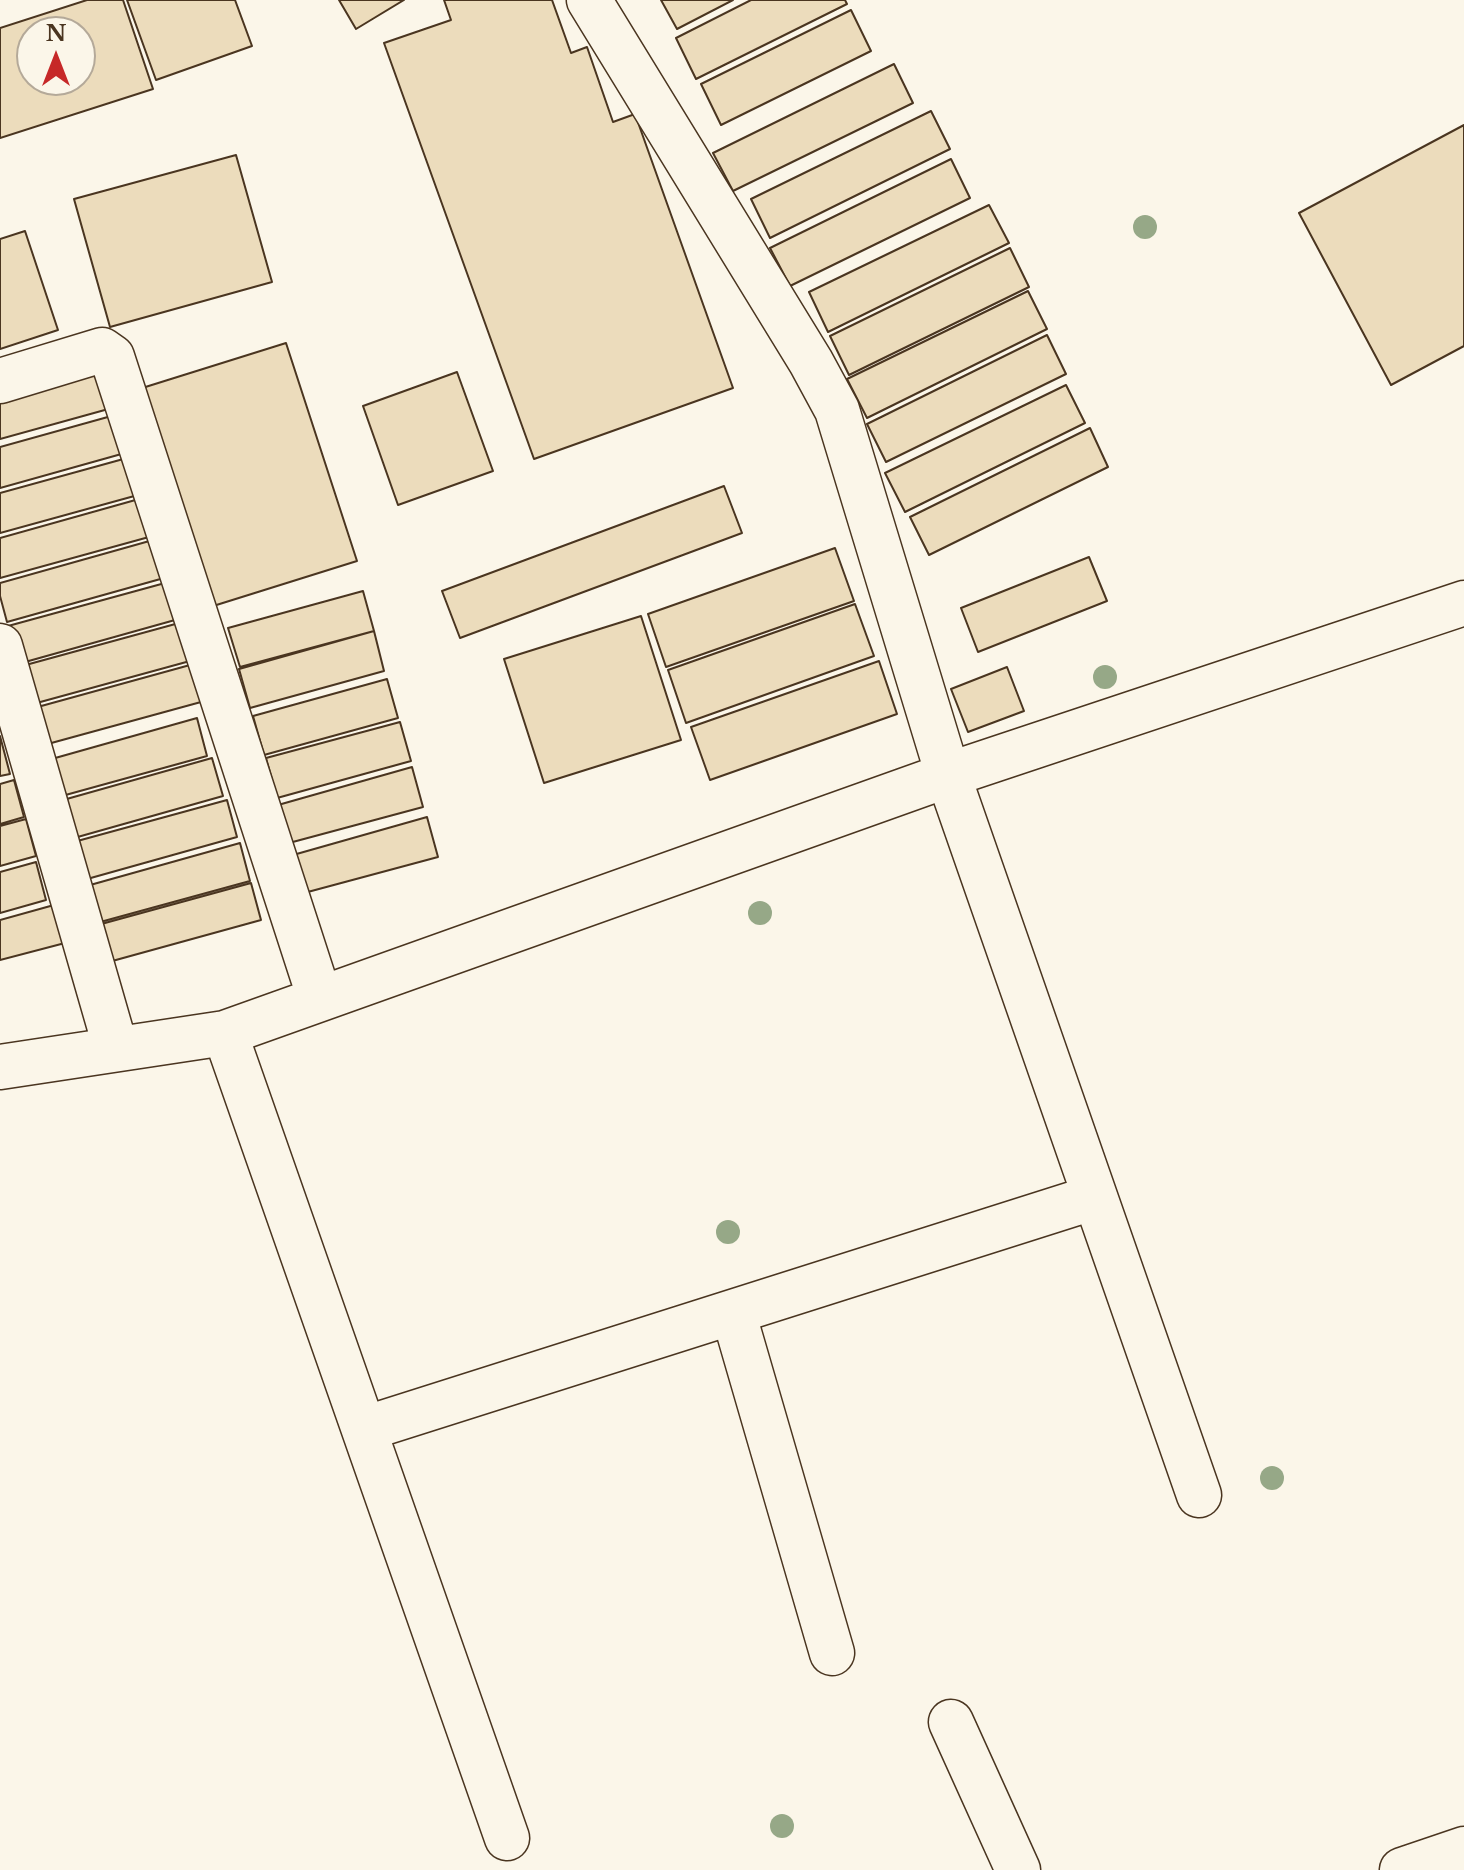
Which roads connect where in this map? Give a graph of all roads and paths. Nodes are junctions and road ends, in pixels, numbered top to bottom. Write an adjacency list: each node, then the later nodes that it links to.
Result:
1 (589, 0): 5 (street)
2 (0, 381): 6 (street)
3 (1464, 603): 5 (street)
4 (0, 646): 8 (street)
5 (948, 775): 6 (street); 10 (street)
6 (320, 999): 7 (street)
7 (225, 1033): 8 (street); 12 (street)
8 (116, 1049): 9 (street)
9 (0, 1067)
10 (1095, 1197): 11 (street); 13 (street)
11 (733, 1312): 12 (street); 14 (street)
12 (364, 1429): 16 (street)
13 (1199, 1495)
14 (832, 1653)
15 (951, 1722): 18 (street)
16 (507, 1838)
17 (1464, 1849): 19 (street)
18 (1018, 1870)
19 (1402, 1870)

